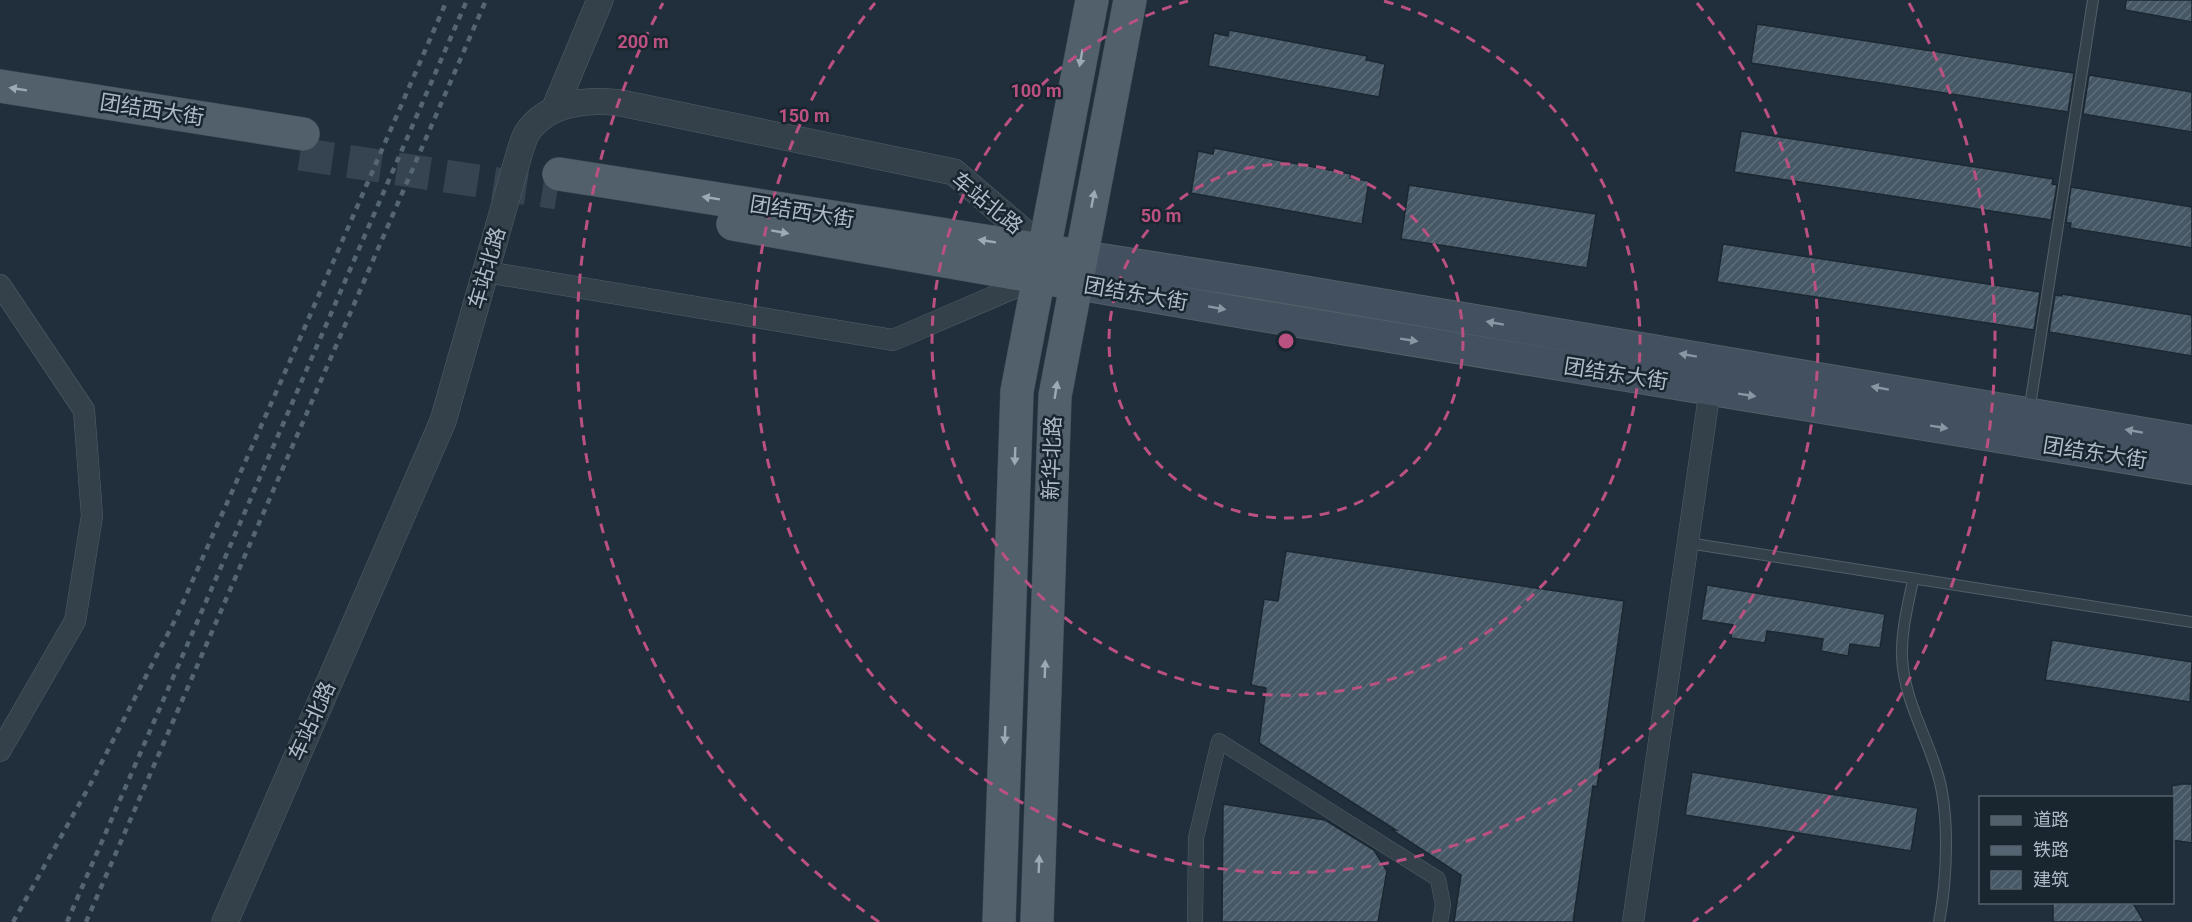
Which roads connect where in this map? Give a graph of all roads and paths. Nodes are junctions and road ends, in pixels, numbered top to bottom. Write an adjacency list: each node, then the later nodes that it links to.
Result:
1 (600, 0): 7 (street)
2 (1092, 0): 9 (main road, 新华北路, one-way to 9)
3 (1130, 0): 10 (main road, 新华北路, one-way to 3)
4 (2093, 0): 14 (lane)
5 (0, 86): 6 (main road, 团结西大街, one-way to 5)
6 (0, 108)
7 (554, 110): 9 (street, 车站北路); 11 (street, 车站北路)
8 (558, 183): 9 (main road, 团结西大街)
9 (1042, 264): 10 (main road, 团结东大街); 11 (street); 22 (main road, 新华北路, one-way to 22)
10 (1079, 270): 13 (main road, 团结东大街, one-way to 13); 14 (main road, 团结东大街, one-way to 10); 23 (main road, 新华北路, one-way to 10)
11 (486, 272): 21 (street, 车站北路)
12 (0, 285): 20 (street)
13 (1710, 390): 16 (main road, 团结东大街, one-way to 16); 17 (street)
14 (2029, 413): 15 (main road, 团结东大街, one-way to 14)
15 (2192, 441)
16 (2192, 468)
17 (1688, 543): 18 (lane); 26 (street)
18 (1913, 580): 19 (lane); 27 (lane)
19 (2192, 622)
20 (0, 751)
21 (225, 922)
22 (999, 922)
23 (1037, 922)
24 (1195, 922): 25 (street)
25 (1440, 922)
26 (1633, 922)
27 (1939, 922)

